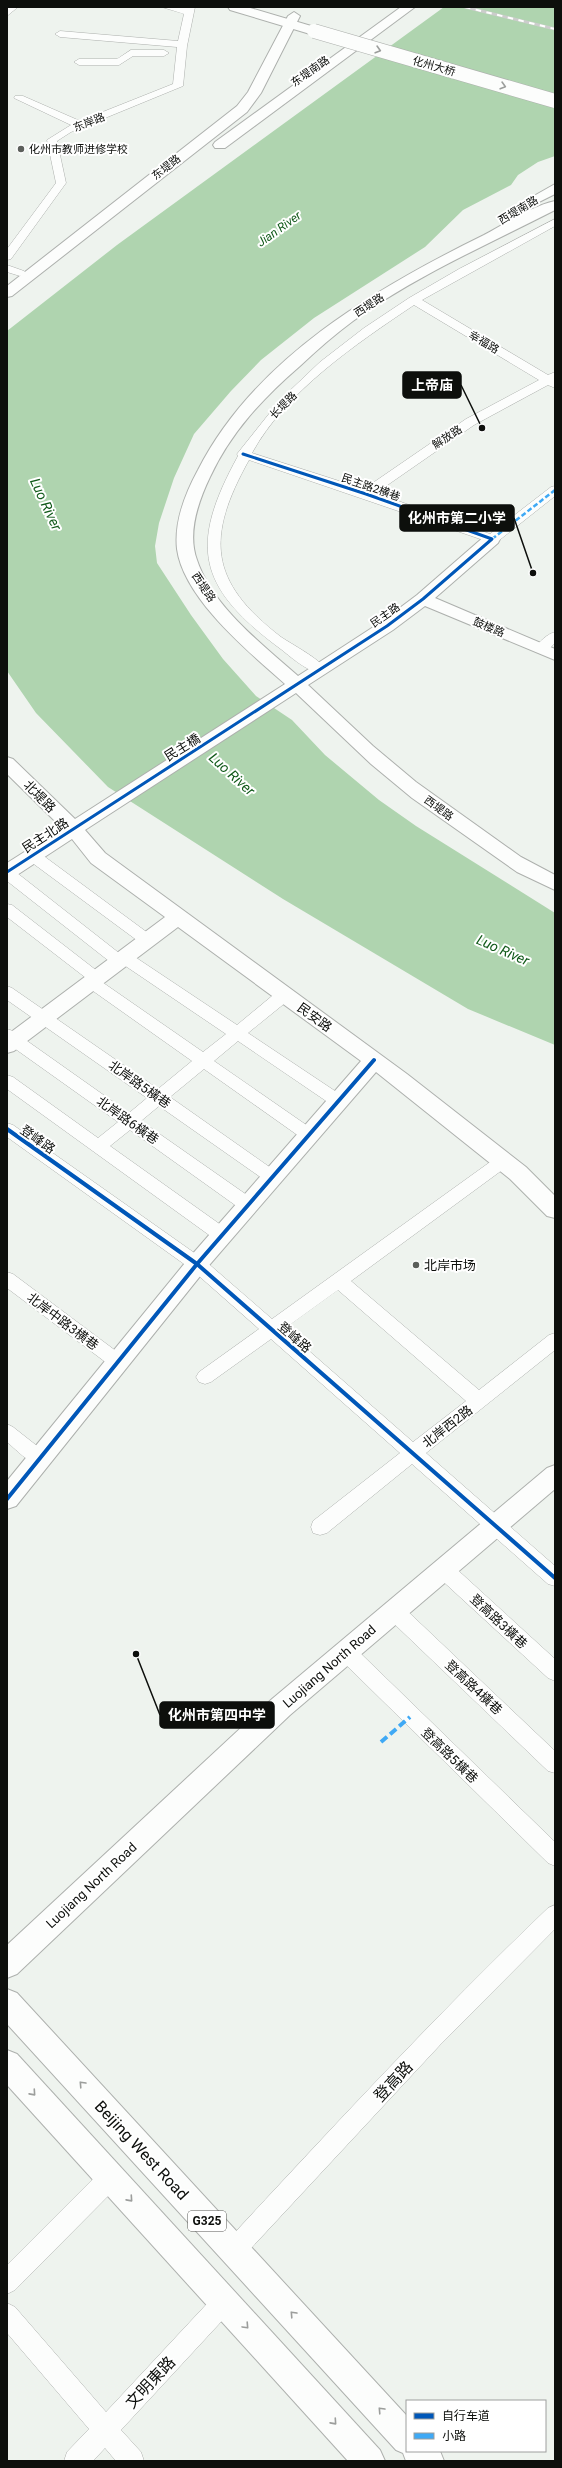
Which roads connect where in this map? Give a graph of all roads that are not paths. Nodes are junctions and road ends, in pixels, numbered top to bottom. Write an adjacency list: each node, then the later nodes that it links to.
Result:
1 (13, 7): 8 (street)
2 (167, 7): 7 (street)
3 (234, 7): 9 (main road)
4 (256, 7): 9 (main road)
5 (399, 7): 17 (main road, 东堤南路)
6 (409, 7): 19 (main road, 东堤南路)
7 (189, 9): 11 (street, 东岸路)
8 (7, 13)
9 (288, 19): 13 (main road, 化州大桥); 15 (main road, 东堤路); 16 (main road, 化州大桥, one-way to 16, bridge); 20 (main road, 东堤路)
10 (60, 34): 11 (street)
11 (182, 48): 12 (street); 18 (street, 东岸路)
12 (79, 62)
13 (555, 90)
14 (19, 98): 18 (street)
15 (250, 98): 17 (main road); 20 (main road, 东堤路)
16 (555, 101)
17 (265, 103): 19 (main road, 东堤南路)
18 (80, 125): 26 (street, 东岸路)
19 (228, 135): 20 (main road); 24 (main road)
20 (202, 136): 24 (main road, 东堤路); 29 (main road, 东堤路)
21 (555, 188): 25 (main road, 西堤南路)
22 (555, 205): 25 (main road, 西堤路)
23 (555, 222): 32 (street, 长堤路)
24 (95, 223): 31 (main road, 东堤路)
25 (501, 233): 42 (main road, 西堤路)
26 (12, 244): 27 (street, 东岸路)
27 (7, 257)
28 (7, 268): 29 (street)
29 (20, 273): 30 (main road, 东堤路)
30 (7, 284)
31 (7, 293)
32 (413, 300): 33 (street, 幸福路); 34 (street, 长堤路)
33 (552, 380): 35 (street, 解放路)
34 (243, 454): 35 (street, 民主路2横巷); 41 (street, 长堤路)
35 (366, 494): 37 (street, 民主路2横巷)
36 (553, 494): 37 (street, 民主路)
37 (492, 539): 38 (main road, 民主路)
38 (423, 599): 40 (main road, 鼓楼路); 41 (main road, 民主路)
39 (555, 636): 40 (street)
40 (548, 652)
41 (320, 669): 42 (main road, 民主路)
42 (297, 685): 43 (main road, 民主路); 49 (main road, 西堤路)
43 (281, 696): 45 (main road, 民主橋)
44 (7, 763): 46 (main road, 北堤路)
45 (94, 815): 46 (main road, 民主北路)
46 (73, 828): 47 (main road, 民主北路); 51 (main road, 民安路)
47 (32, 855): 48 (main road, 民主北路); 52 (street)
48 (7, 873): 53 (street)
49 (555, 883)
50 (7, 909): 54 (street)
51 (178, 917): 52 (main road); 56 (main road, 民安路)
52 (147, 940): 53 (main road)
53 (122, 959): 54 (main road); 58 (street)
54 (93, 980): 57 (main road); 61 (street)
55 (7, 992): 57 (street, 北岸路5橫巷)
56 (284, 995): 58 (street); 60 (main road, 民安路)
57 (44, 1017): 59 (main road); 63 (street, 北岸路5橫巷)
58 (237, 1033): 61 (street); 64 (street)
59 (10, 1040): 65 (street, 北岸路6橫巷)
60 (374, 1060): 64 (main road); 69 (main road, 民安路)
61 (204, 1061): 63 (street); 67 (street)
62 (7, 1081): 68 (street)
63 (159, 1098): 65 (street); 70 (street, 北岸路5橫巷)
64 (338, 1101): 67 (main road)
65 (130, 1121): 68 (street); 71 (street, 北岸路6橫巷)
66 (7, 1129): 74 (street, 登峰路)
67 (309, 1135): 70 (main road)
68 (99, 1146): 73 (street)
69 (503, 1161): 72 (main road, 民安路); 76 (street)
70 (272, 1178): 71 (main road)
71 (248, 1205): 73 (main road)
72 (555, 1210)
73 (222, 1235): 74 (main road)
74 (197, 1264): 77 (street, 登峰路); 79 (main road)
75 (7, 1280): 79 (street, 北岸中路3横巷)
76 (338, 1280): 77 (street); 81 (street)
77 (271, 1329): 80 (street); 83 (street, 登峰路)
78 (555, 1340): 81 (street, 北岸西2路)
79 (118, 1362): 84 (main road)
80 (205, 1377)
81 (479, 1401): 83 (street, 北岸西2路)
82 (7, 1432): 84 (street)
83 (412, 1454): 87 (street, 登峰路); 88 (street, 北岸西2路)
84 (40, 1458): 86 (main road)
85 (555, 1475): 87 (main road, Luojiang North Road)
86 (7, 1499)
87 (496, 1525): 89 (main road, Luojiang North Road); 90 (street, 登峰路)
88 (320, 1527)
89 (443, 1569): 91 (main road, Luojiang North Road); 93 (street, 登高路3橫巷)
90 (555, 1578)
91 (394, 1611): 92 (main road, Luojiang North Road); 94 (street, 登高路4橫巷)
92 (346, 1652): 95 (street, 登高路5橫巷); 97 (main road, Luojiang North Road)
93 (555, 1672)
94 (555, 1764)
95 (555, 1856)
96 (555, 1915): 101 (street, 登高路)
97 (7, 1964)
98 (7, 2003): 101 (main road, Beijing West Road / G325, one-way to 98)
99 (7, 2064): 100 (main road, one-way to 100)
100 (110, 2178): 102 (street); 103 (main road, one-way to 103)
101 (234, 2250): 106 (main road, Beijing West Road / G325, one-way to 101)
102 (7, 2282)
103 (224, 2302): 105 (street, 文明東路); 110 (main road, one-way to 110)
104 (7, 2315): 105 (street)
105 (105, 2430): 108 (street, 文明東路); 109 (street)
106 (406, 2438)
107 (419, 2452): 111 (main road)
108 (76, 2461)
109 (132, 2461)
110 (369, 2461)
111 (428, 2461)

